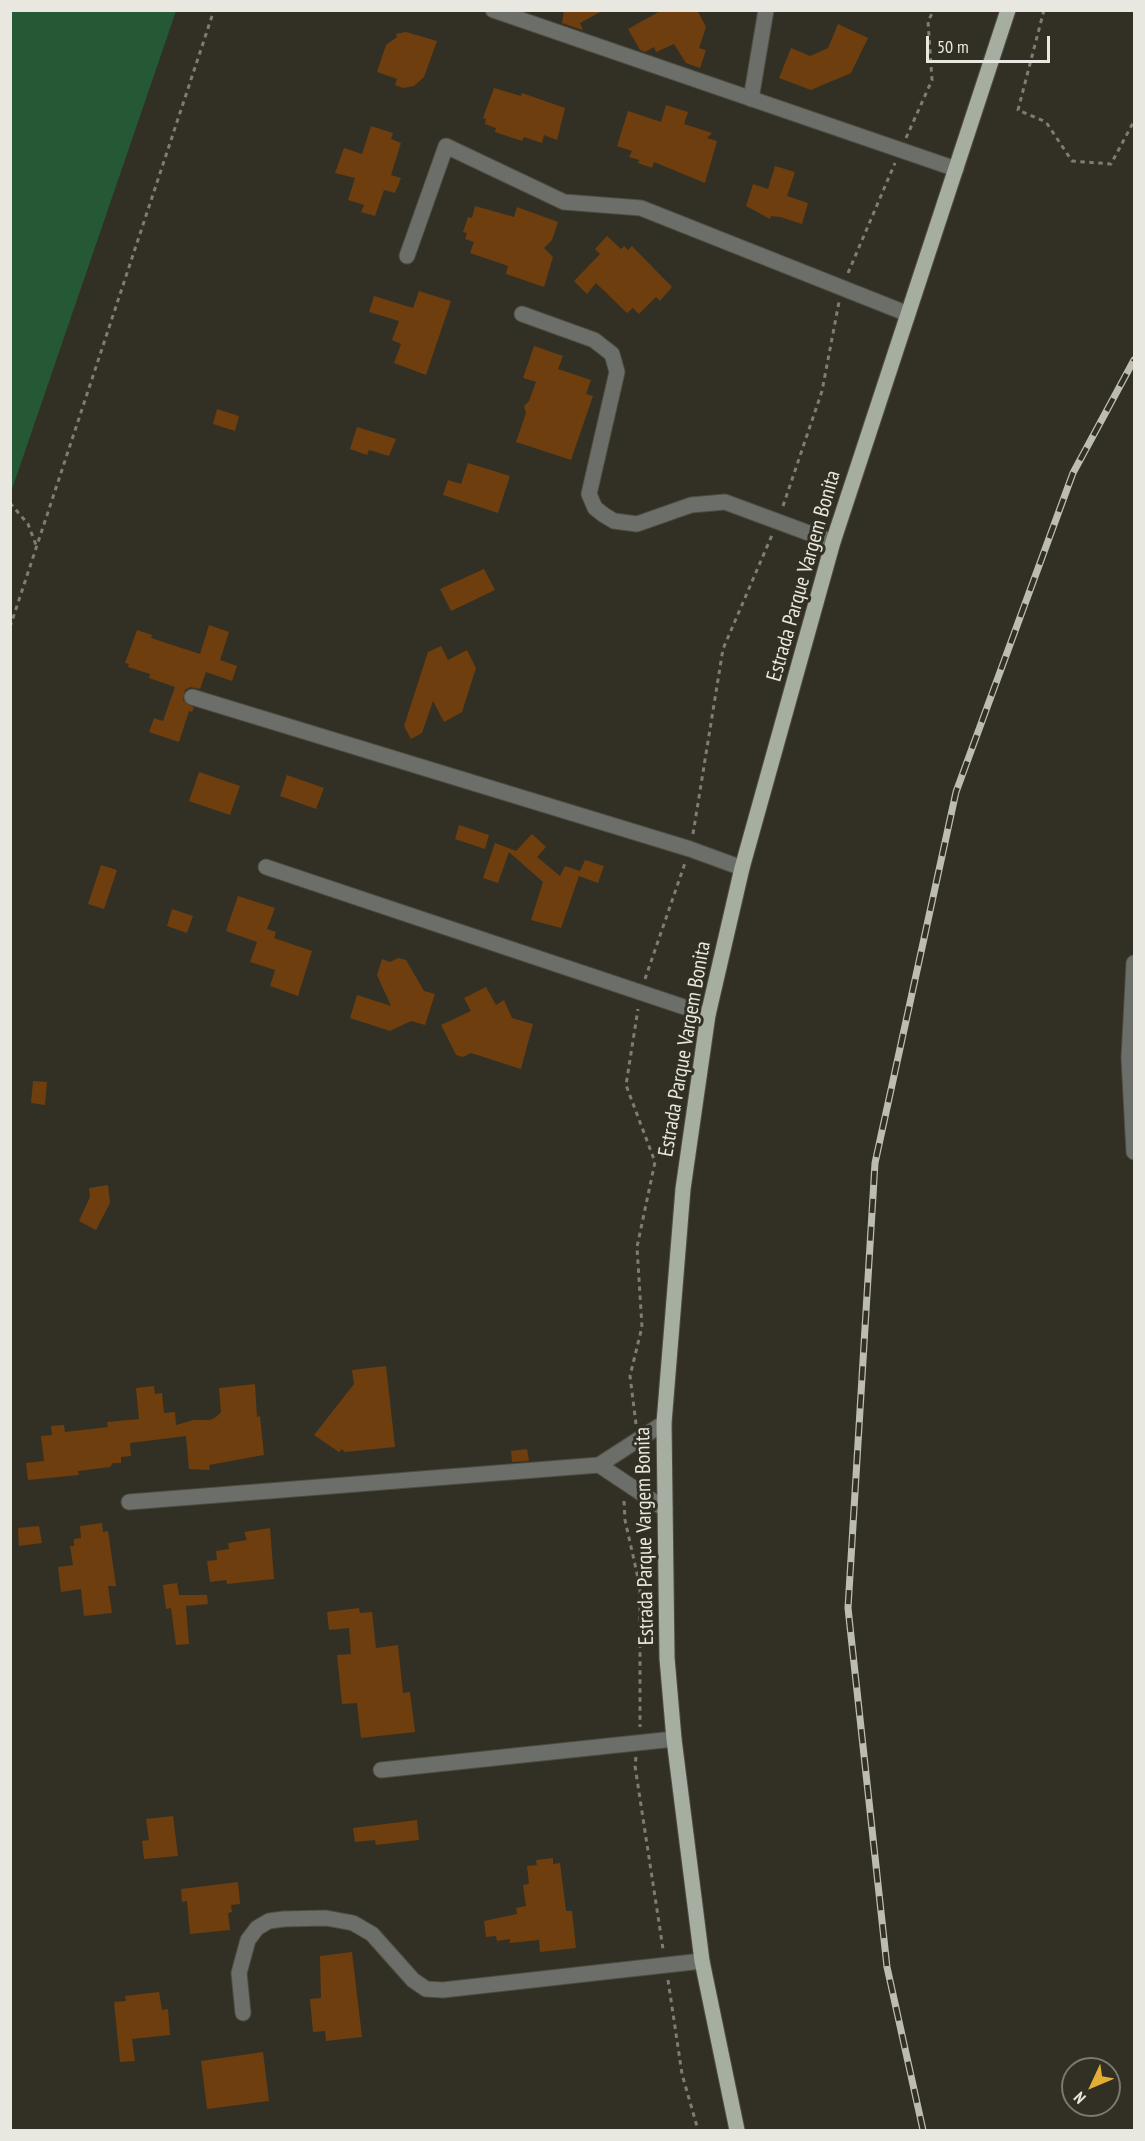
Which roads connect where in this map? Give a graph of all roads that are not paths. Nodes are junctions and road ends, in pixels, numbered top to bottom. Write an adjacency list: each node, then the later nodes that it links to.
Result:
1 (492, 10): 4 (street)
2 (766, 10): 4 (street)
3 (1008, 10): 5 (main road, Estrada Parque Vargem Bonita)
4 (751, 99): 5 (street)
5 (956, 169): 8 (main road, Estrada Parque Vargem Bonita)
6 (408, 256): 8 (street)
7 (522, 314): 9 (street)
8 (908, 314): 9 (main road, Estrada Parque Vargem Bonita)
9 (833, 542): 12 (main road, Estrada Parque Vargem Bonita)
10 (192, 697): 12 (street)
11 (266, 867): 15 (street)
12 (742, 868): 15 (main road, Estrada Parque Vargem Bonita)
13 (1134, 963): 14 (street)
14 (1134, 982): 16 (street)
15 (708, 1015): 18 (main road, Estrada Parque Vargem Bonita)
16 (1132, 1025): 17 (street)
17 (1134, 1152)
18 (664, 1424): 19 (street); 21 (main road, Estrada Parque Vargem Bonita)
19 (599, 1465): 20 (street); 21 (street)
20 (129, 1502)
21 (665, 1509): 22 (main road, Estrada Parque Vargem Bonita)
22 (674, 1739): 23 (street); 24 (main road, Estrada Parque Vargem Bonita)
23 (381, 1770)
24 (702, 1961): 25 (street); 26 (main road, Estrada Parque Vargem Bonita)
25 (243, 2013)
26 (737, 2130)

